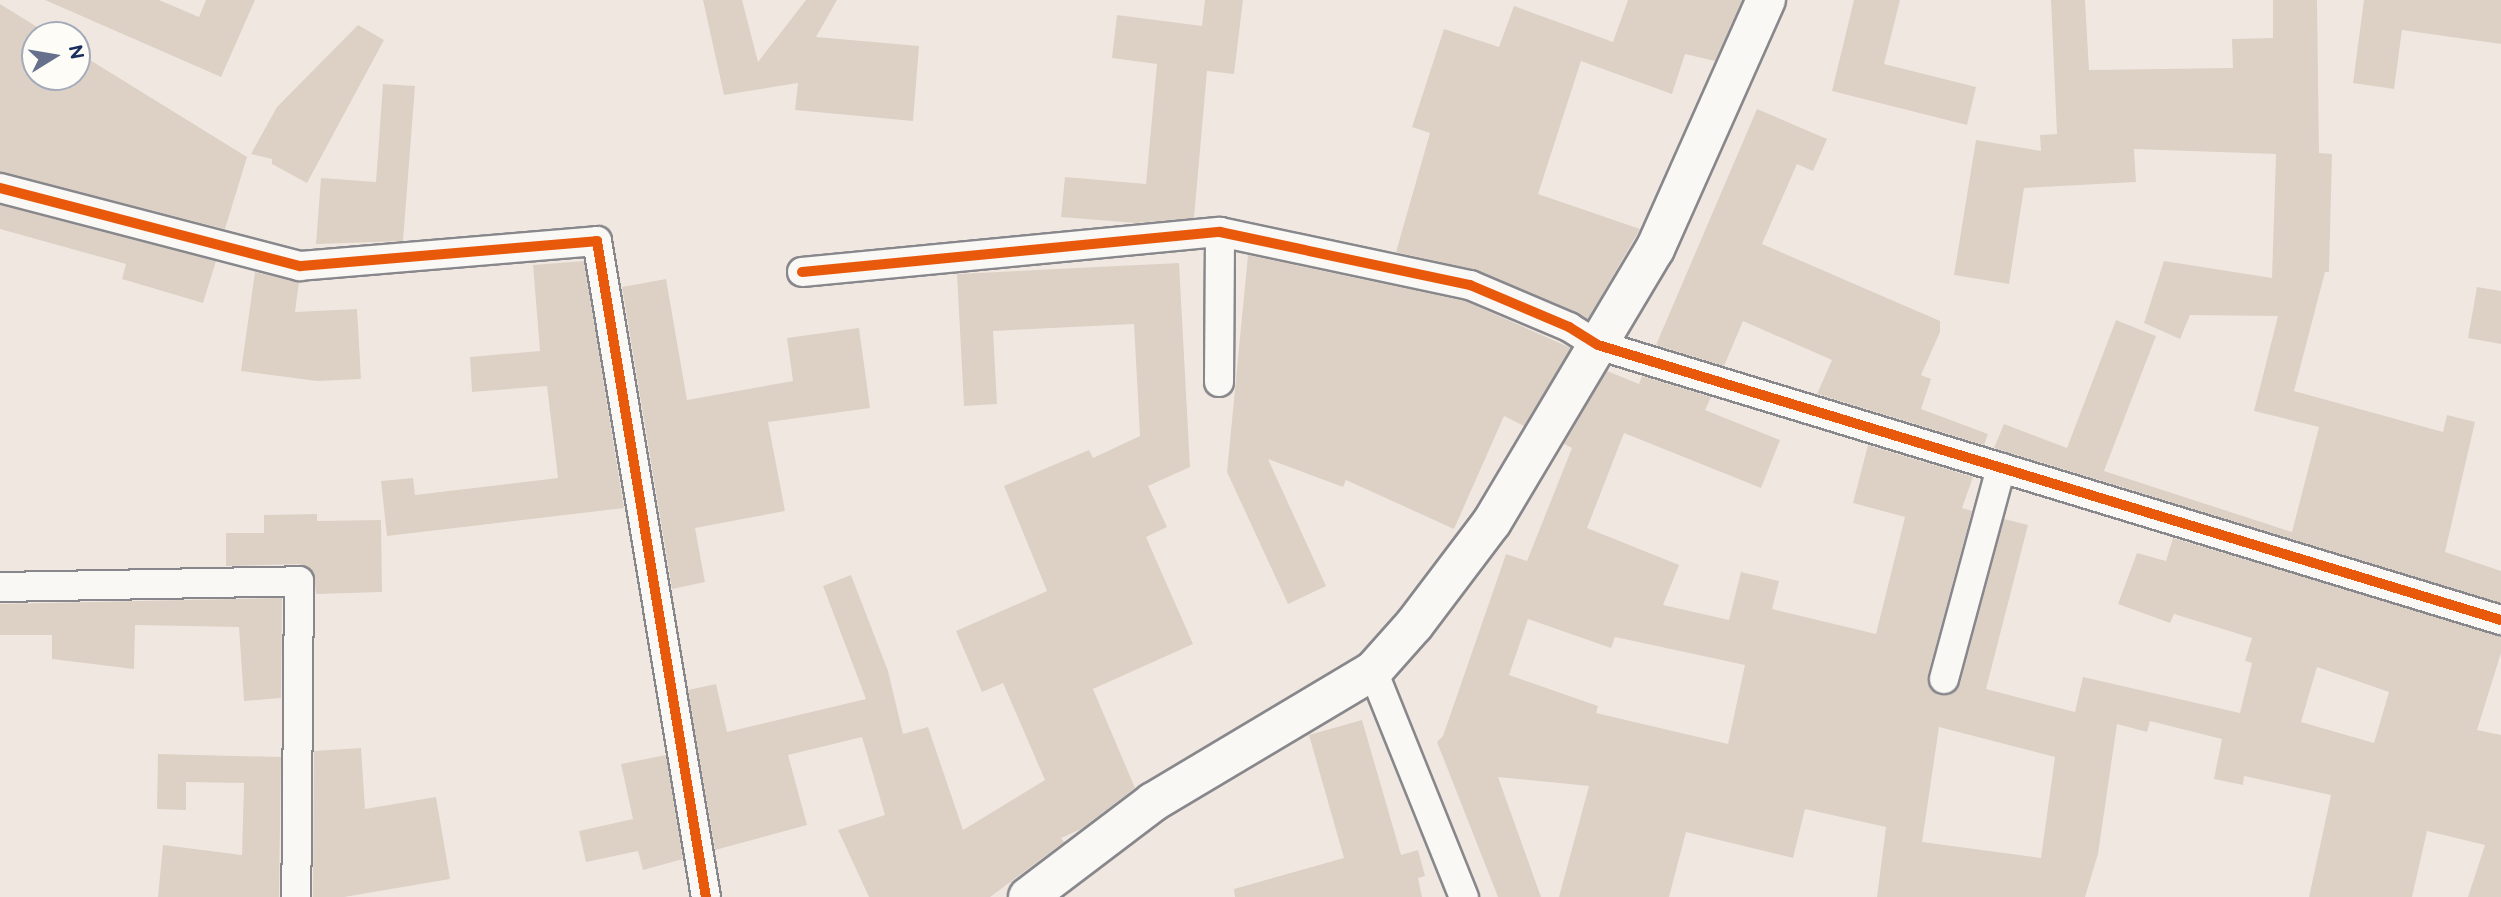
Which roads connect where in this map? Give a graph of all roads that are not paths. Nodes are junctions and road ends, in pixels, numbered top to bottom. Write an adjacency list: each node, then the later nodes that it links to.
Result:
1 (1766, 0): 5 (street)
2 (0, 188): 13 (street)
3 (1220, 232): 4 (street); 5 (street); 6 (street)
4 (802, 272)
5 (1598, 345): 7 (street); 10 (street)
6 (1219, 382)
7 (2001, 468): 9 (street); 11 (street)
8 (0, 586): 12 (street)
9 (2501, 620)
10 (1373, 671): 14 (street); 15 (street)
11 (1944, 680)
12 (296, 897)
13 (706, 897)
14 (1028, 897)
15 (1464, 897)

